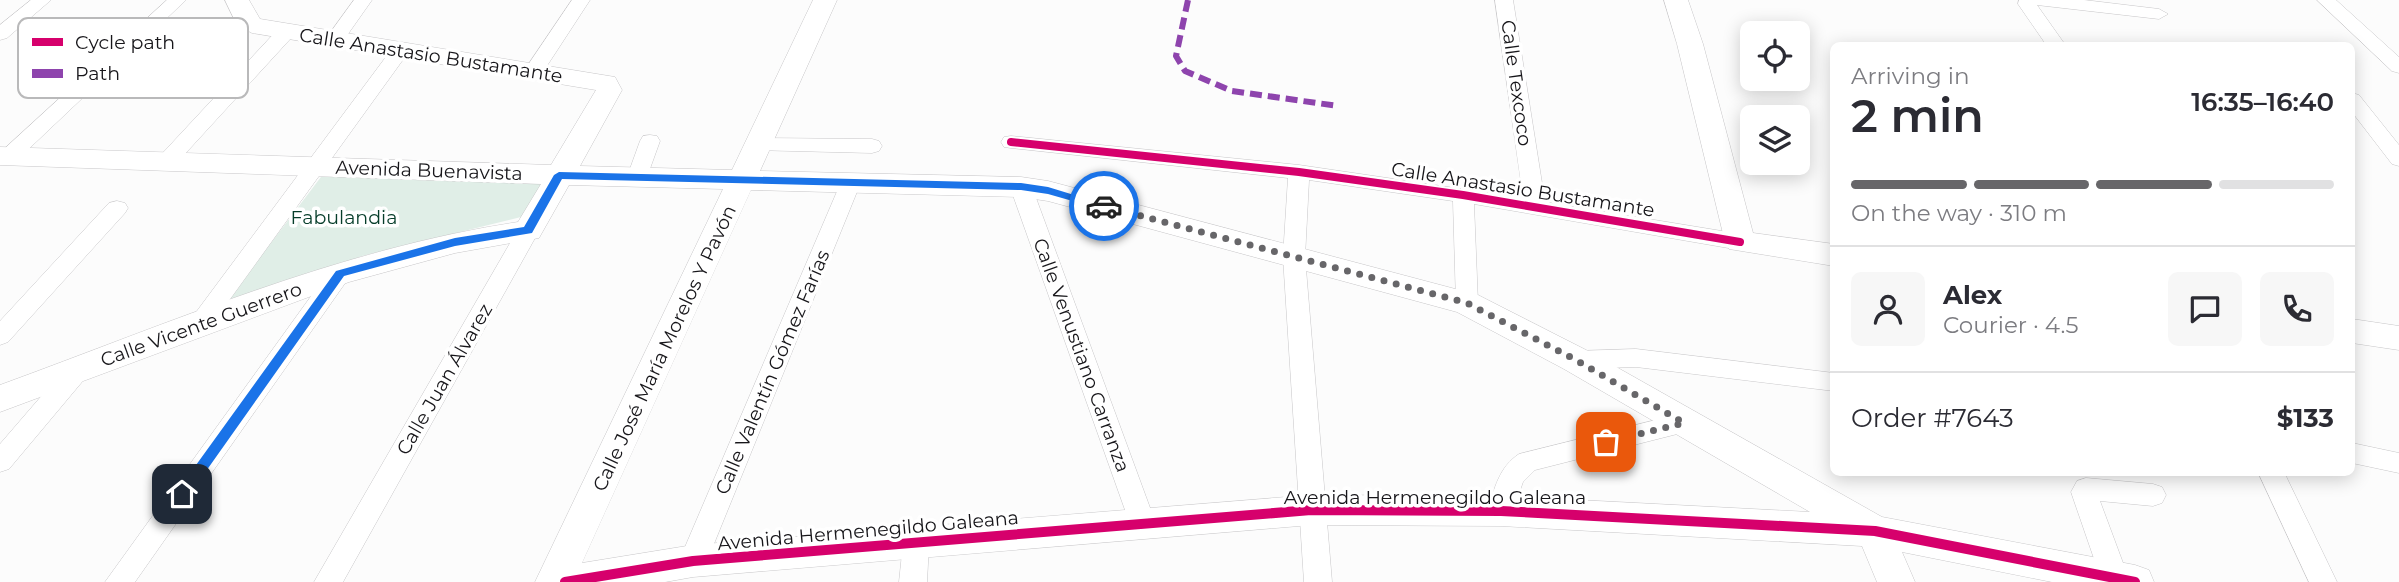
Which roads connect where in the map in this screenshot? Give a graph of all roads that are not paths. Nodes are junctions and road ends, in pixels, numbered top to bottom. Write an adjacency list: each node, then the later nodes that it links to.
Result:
1 (42, 0): 12 (street)
2 (177, 0): 13 (street)
3 (237, 0): 14 (main road, Calle Anastasio Bustamante)
4 (363, 0): 19 (street)
5 (580, 0): 23 (street)
6 (825, 0): 31 (main road, Calle José María Morelos Y Pavón)
7 (1504, 0): 45 (street, Calle Texcoco)
8 (1676, 0): 47 (main road)
9 (2032, 0): 11 (street); 20 (street)
10 (2326, 0): 22 (street)
11 (2159, 14)
12 (20, 18)
13 (157, 18)
14 (245, 18)
15 (18, 19): 18 (street)
16 (248, 22): 17 (main road, Calle Anastasio Bustamante)
17 (286, 32): 19 (main road, Calle Anastasio Bustamante); 24 (street)
18 (0, 34)
19 (334, 40): 21 (main road, Calle Anastasio Bustamante)
20 (2054, 42)
21 (401, 50): 23 (main road, Calle Anastasio Bustamante); 36 (street)
22 (2399, 68)
23 (534, 71): 25 (main road, Calle Anastasio Bustamante)
24 (248, 73)
25 (610, 85): 38 (main road, Calle Juan Álvarez)
26 (69, 98): 33 (street)
27 (225, 98): 35 (street)
28 (2355, 103): 34 (street)
29 (650, 141): 39 (street)
30 (1011, 142): 37 (street, Calle Anastasio Bustamante)
31 (758, 145): 32 (street); 40 (main road, Calle José María Morelos Y Pavón)
32 (872, 146)
33 (5, 156): 35 (main road, Avenida Buenavista)
34 (2399, 159)
35 (166, 162): 36 (main road, Avenida Buenavista)
36 (316, 166): 38 (main road, Avenida Buenavista); 52 (street)
37 (1299, 172): 43 (street, Calle Anastasio Bustamante); 49 (street)
38 (559, 175): 39 (main road, Avenida Buenavista); 46 (main road, Calle Juan Álvarez)
39 (637, 177): 40 (main road, Avenida Buenavista)
40 (742, 180): 41 (main road, Avenida Buenavista); 75 (main road, Calle José María Morelos Y Pavón)
41 (851, 182): 42 (main road, Avenida Buenavista); 71 (street, Calle Valentín Gómez Farías)
42 (1021, 187): 49 (main road, Avenida Buenavista); 68 (street, Calle Venustiano Carranza)
43 (1462, 195): 45 (street, Calle Anastasio Bustamante); 51 (street)
44 (117, 208): 54 (street)
45 (1535, 208): 47 (street, Calle Anastasio Bustamante)
46 (528, 231): 50 (main road, Calle Vicente Guerrero); 74 (street, Calle Juan Álvarez)
47 (1740, 242): 48 (main road, Calle Anastasio Bustamante)
48 (1830, 254)
49 (1293, 257): 51 (main road, Avenida Buenavista); 66 (street)
50 (340, 273): 52 (main road, Calle Vicente Guerrero); 73 (street)
51 (1467, 303): 56 (main road, Avenida Buenavista)
52 (199, 324): 57 (main road, Calle Vicente Guerrero)
53 (2355, 331): 55 (main road)
54 (0, 336)
55 (2399, 338)
56 (1576, 360): 58 (street); 60 (main road, Avenida Buenavista)
57 (78, 370): 59 (main road, Calle Vicente Guerrero); 62 (street)
58 (1830, 382)
59 (0, 399)
60 (1684, 423): 67 (street); 69 (main road, Avenida Buenavista)
61 (2355, 454): 63 (street)
62 (0, 462)
63 (2399, 463)
64 (2273, 476): 80 (street)
65 (2153, 495): 72 (street)
66 (1311, 510): 67 (main road, Avenida Hermenegildo Galeana); 68 (main road, Avenida Hermenegildo Galeana); 78 (street)
67 (1501, 511): 69 (main road, Avenida Hermenegildo Galeana)
68 (1143, 524): 70 (main road, Avenida Hermenegildo Galeana)
69 (1875, 531): 72 (main road, Avenida Hermenegildo Galeana); 79 (main road)
70 (916, 544): 71 (main road, Avenida Hermenegildo Galeana); 77 (street)
71 (693, 561): 76 (main road, Avenida Hermenegildo Galeana)
72 (2125, 580)
73 (120, 582)
74 (328, 582)
75 (554, 582)
76 (565, 582)
77 (913, 582)
78 (1318, 582)
79 (1896, 582)
80 (2323, 582)

